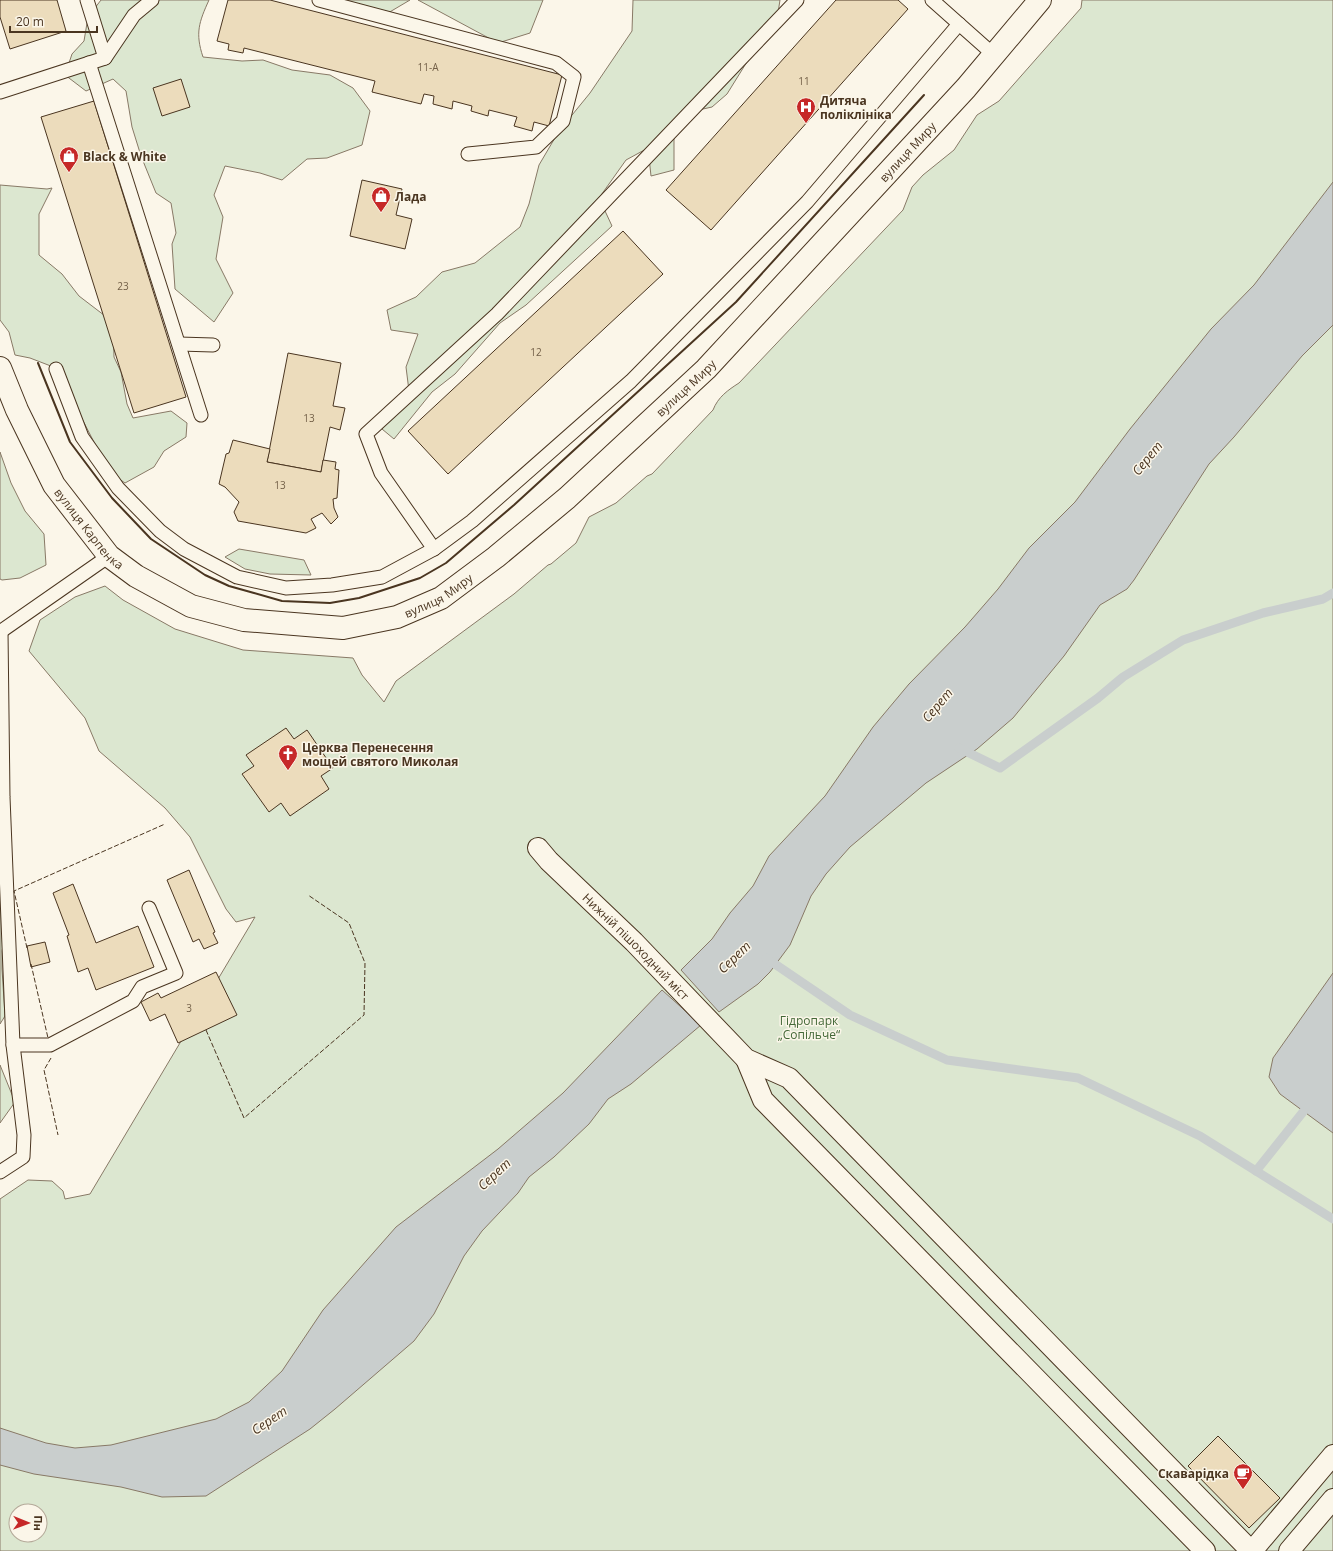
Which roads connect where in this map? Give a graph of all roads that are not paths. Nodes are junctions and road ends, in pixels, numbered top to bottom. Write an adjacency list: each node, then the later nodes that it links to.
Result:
1 (87, 0): 9 (lane)
2 (152, 0): 9 (lane)
3 (319, 0): 12 (lane)
4 (797, 0): 18 (lane)
5 (932, 0): 7 (lane)
6 (1040, 0): 8 (main road, вулиця Миру)
7 (959, 24): 8 (lane); 18 (lane)
8 (994, 55): 20 (main road, вулиця Миру)
9 (105, 58): 10 (lane)
10 (89, 63): 11 (lane); 13 (lane)
11 (0, 92)
12 (468, 154)
13 (179, 344): 14 (lane); 17 (lane)
14 (213, 345)
15 (0, 369): 19 (main road, вулиця Карпенка)
16 (56, 369): 18 (lane)
17 (201, 415)
18 (434, 549)
19 (109, 556): 20 (main road, вулиця Карпенка); 21 (lane)
20 (244, 620)
21 (1, 631): 24 (lane)
22 (538, 848): 25 (street, Нижній пішоходний міст)
23 (149, 908): 24 (lane)
24 (13, 1045): 26 (lane)
25 (740, 1052): 29 (street); 30 (street)
26 (0, 1172)
27 (1333, 1455): 30 (street)
28 (1333, 1499): 31 (street)
29 (1205, 1551)
30 (1252, 1551)
31 (1289, 1551)

